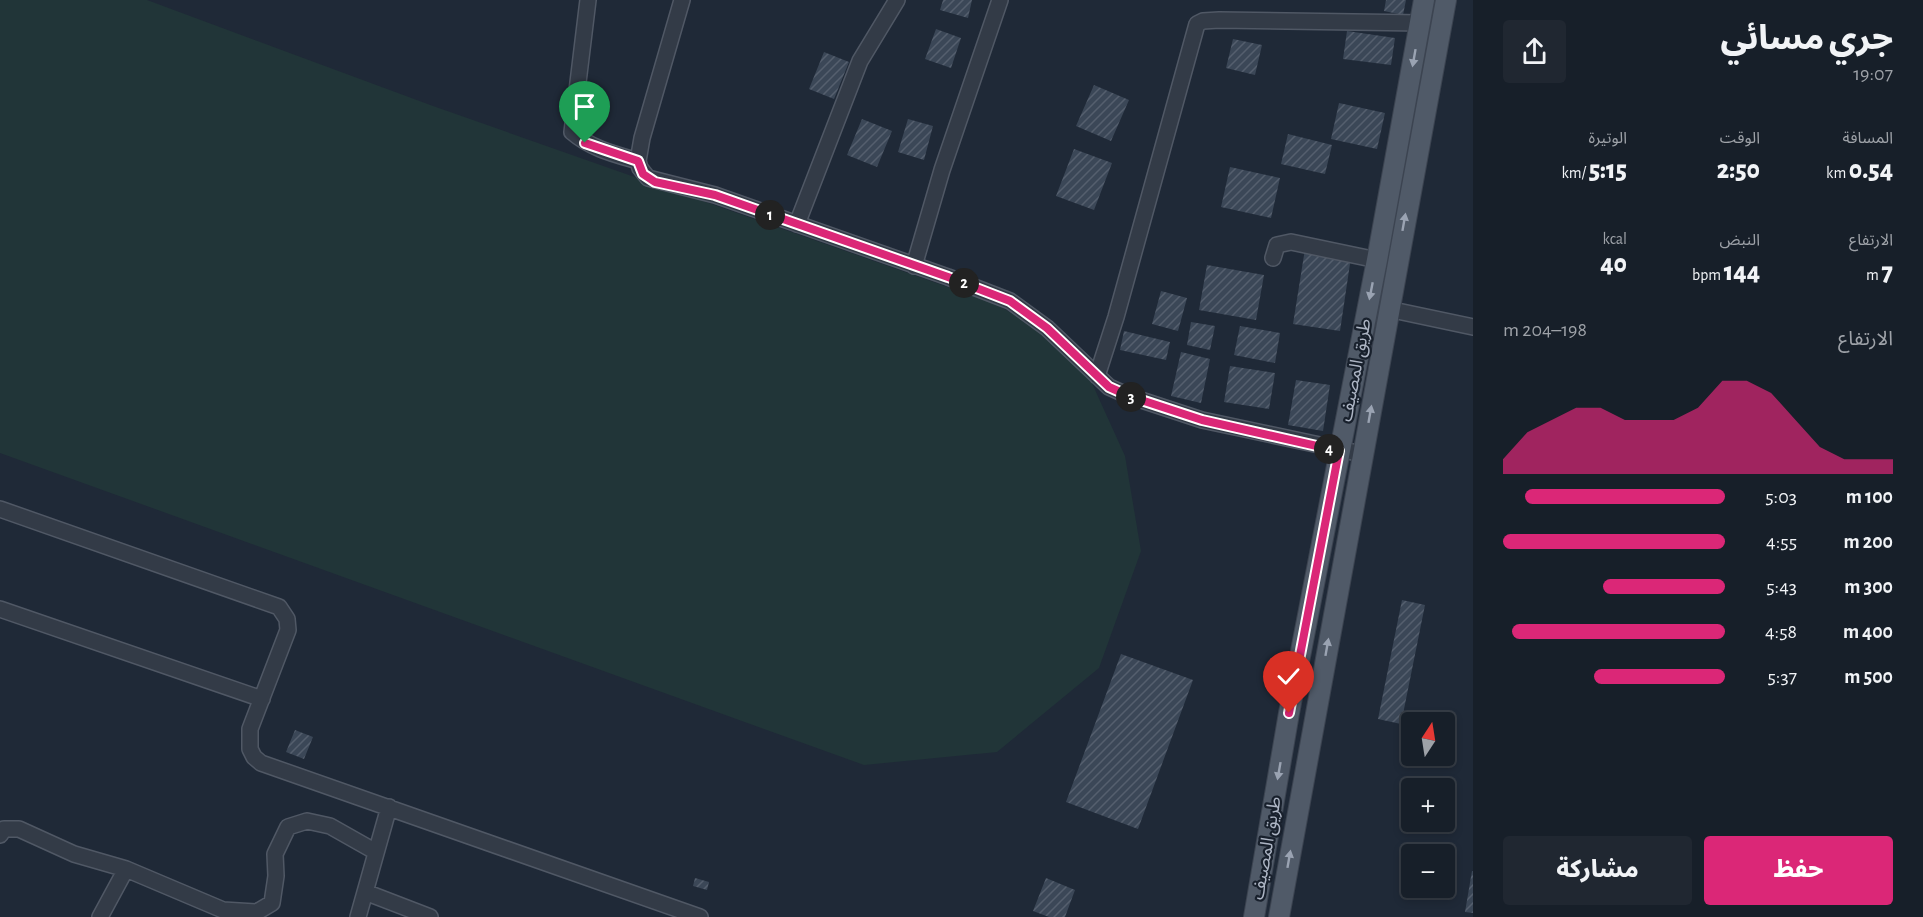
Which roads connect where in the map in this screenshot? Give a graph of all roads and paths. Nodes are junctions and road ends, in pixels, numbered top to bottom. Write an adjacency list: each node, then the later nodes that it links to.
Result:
1 (588, 0): 8 (street)
2 (682, 0): 8 (street)
3 (897, 0): 9 (street)
4 (1000, 0): 12 (street)
5 (1424, 0): 7 (main road, طريق المصيف)
6 (1446, 0): 13 (main road, طريق المصيف, one-way to 6)
7 (1420, 23): 11 (main road, طريق المصيف, one-way to 11); 15 (street)
8 (638, 161): 9 (street)
9 (798, 224): 12 (street)
10 (1274, 258): 11 (street)
11 (1377, 260): 16 (main road, طريق المصيف, one-way to 16)
12 (914, 266): 15 (street)
13 (1389, 309): 14 (street); 17 (main road, طريق المصيف, one-way to 13)
14 (1473, 327)
15 (1097, 376): 16 (street)
16 (1339, 451): 17 (street); 31 (main road, طريق المصيف, one-way to 31)
17 (1362, 454): 32 (main road, طريق المصيف, one-way to 17)
18 (0, 509): 20 (street)
19 (0, 609): 20 (street)
20 (262, 699): 21 (street)
21 (389, 807): 23 (street); 30 (street)
22 (0, 835): 24 (street)
23 (376, 852): 25 (street); 26 (street)
24 (126, 869): 26 (street); 27 (street)
25 (365, 892): 28 (street); 29 (street)
26 (222, 914)
27 (100, 917)
28 (358, 917)
29 (430, 917)
30 (700, 917)
31 (1254, 917)
32 (1279, 917)

